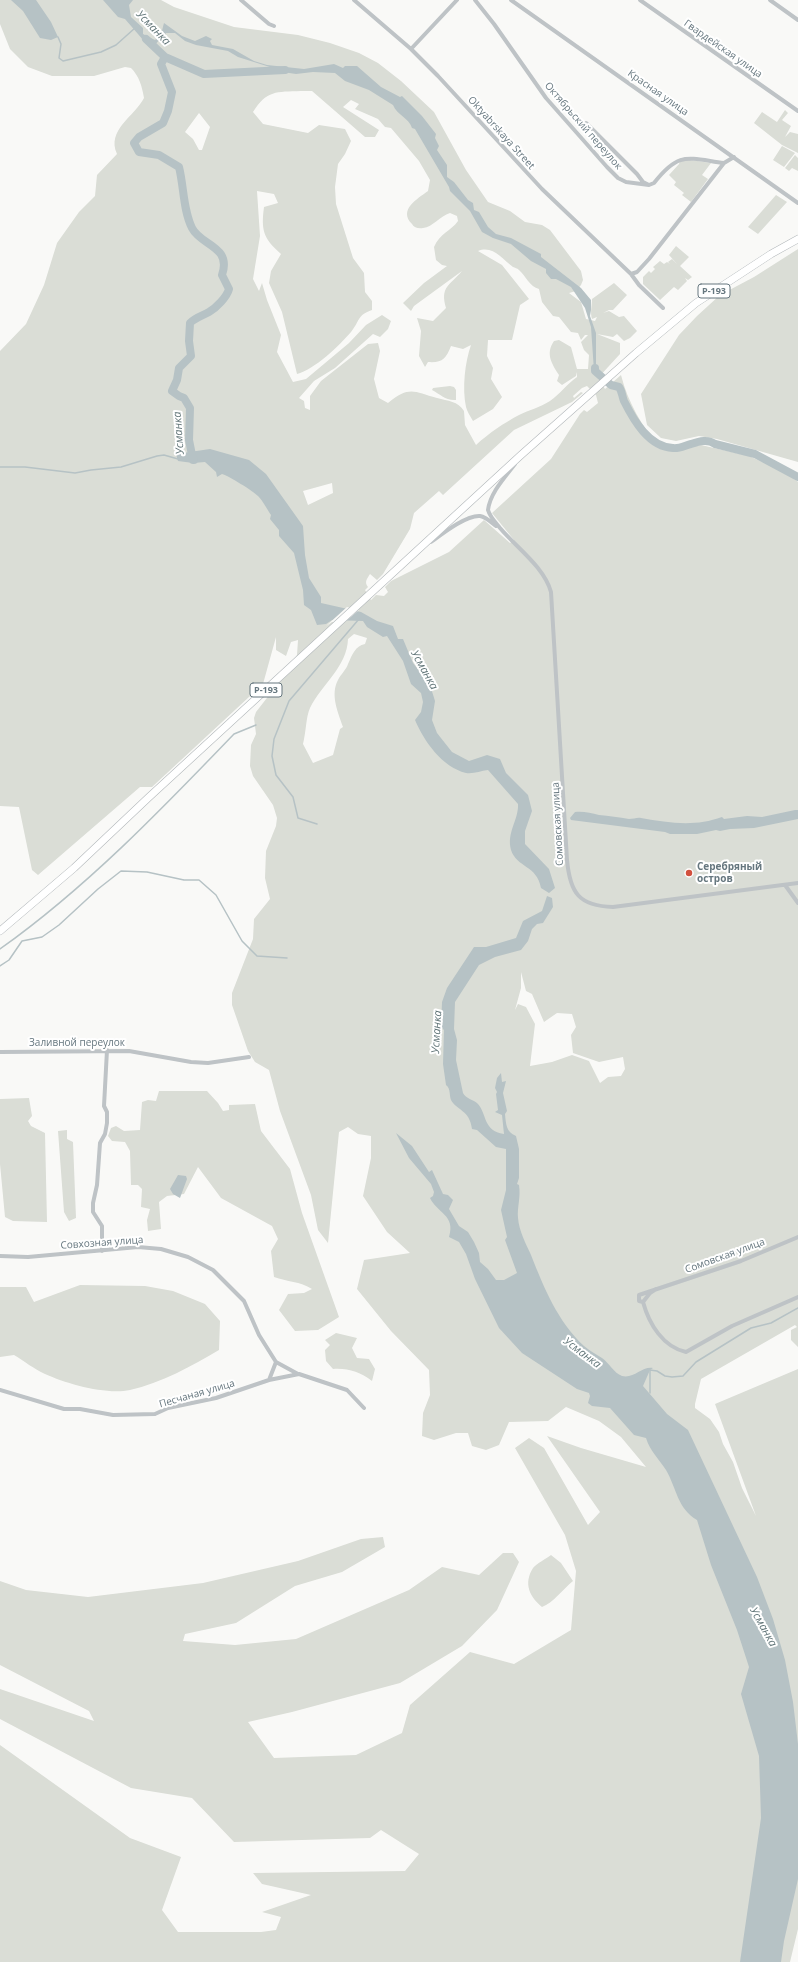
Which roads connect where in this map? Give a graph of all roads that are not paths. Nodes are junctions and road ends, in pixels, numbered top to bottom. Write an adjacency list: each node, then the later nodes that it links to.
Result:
1 (241, 0): 9 (street)
2 (354, 0): 10 (street, Oktyabrskaya Street)
3 (457, 0): 10 (street)
4 (475, 0): 15 (street, Октябрьский переулок)
5 (511, 0): 13 (street, Красная улица)
6 (640, 0): 11 (street, Гвардейская улица)
7 (770, 0): 8 (street)
8 (798, 20)
9 (274, 26)
10 (411, 49): 18 (street, Oktyabrskaya Street)
11 (798, 111)
12 (586, 123): 15 (street)
13 (734, 157): 14 (street); 16 (street, Красная улица)
14 (724, 163): 15 (street); 18 (street)
15 (649, 185)
16 (796, 202)
17 (798, 239): 20 (highway, Р-193)
18 (631, 274): 19 (street, Oktyabrskaya Street)
19 (663, 308)
20 (521, 455): 21 (street); 22 (highway, Р-193)
21 (511, 540): 22 (street); 24 (street, Сомовская улица)
22 (414, 553): 26 (highway, Р-193)
23 (798, 883): 24 (street, Сомовская улица)
24 (785, 885): 25 (street)
25 (798, 903)
26 (0, 931)
27 (107, 1050): 28 (street, Заливной переулок); 29 (street, Заливной переулок); 31 (street)
28 (0, 1052)
29 (249, 1057)
30 (798, 1237): 33 (street, Сомовская улица)
31 (102, 1251): 32 (street, Совхозная улица); 36 (street, Совхозная улица)
32 (0, 1256)
33 (656, 1289): 35 (street, Сомовская улица); 35 (street, Сомовская улица)
34 (798, 1297): 35 (street)
35 (643, 1302)
36 (276, 1362): 37 (street); 38 (street)
37 (299, 1374): 38 (street, Песчаная улица); 40 (street, Песчаная улица)
38 (269, 1380): 39 (street, Песчаная улица)
39 (0, 1390)
40 (364, 1408)

